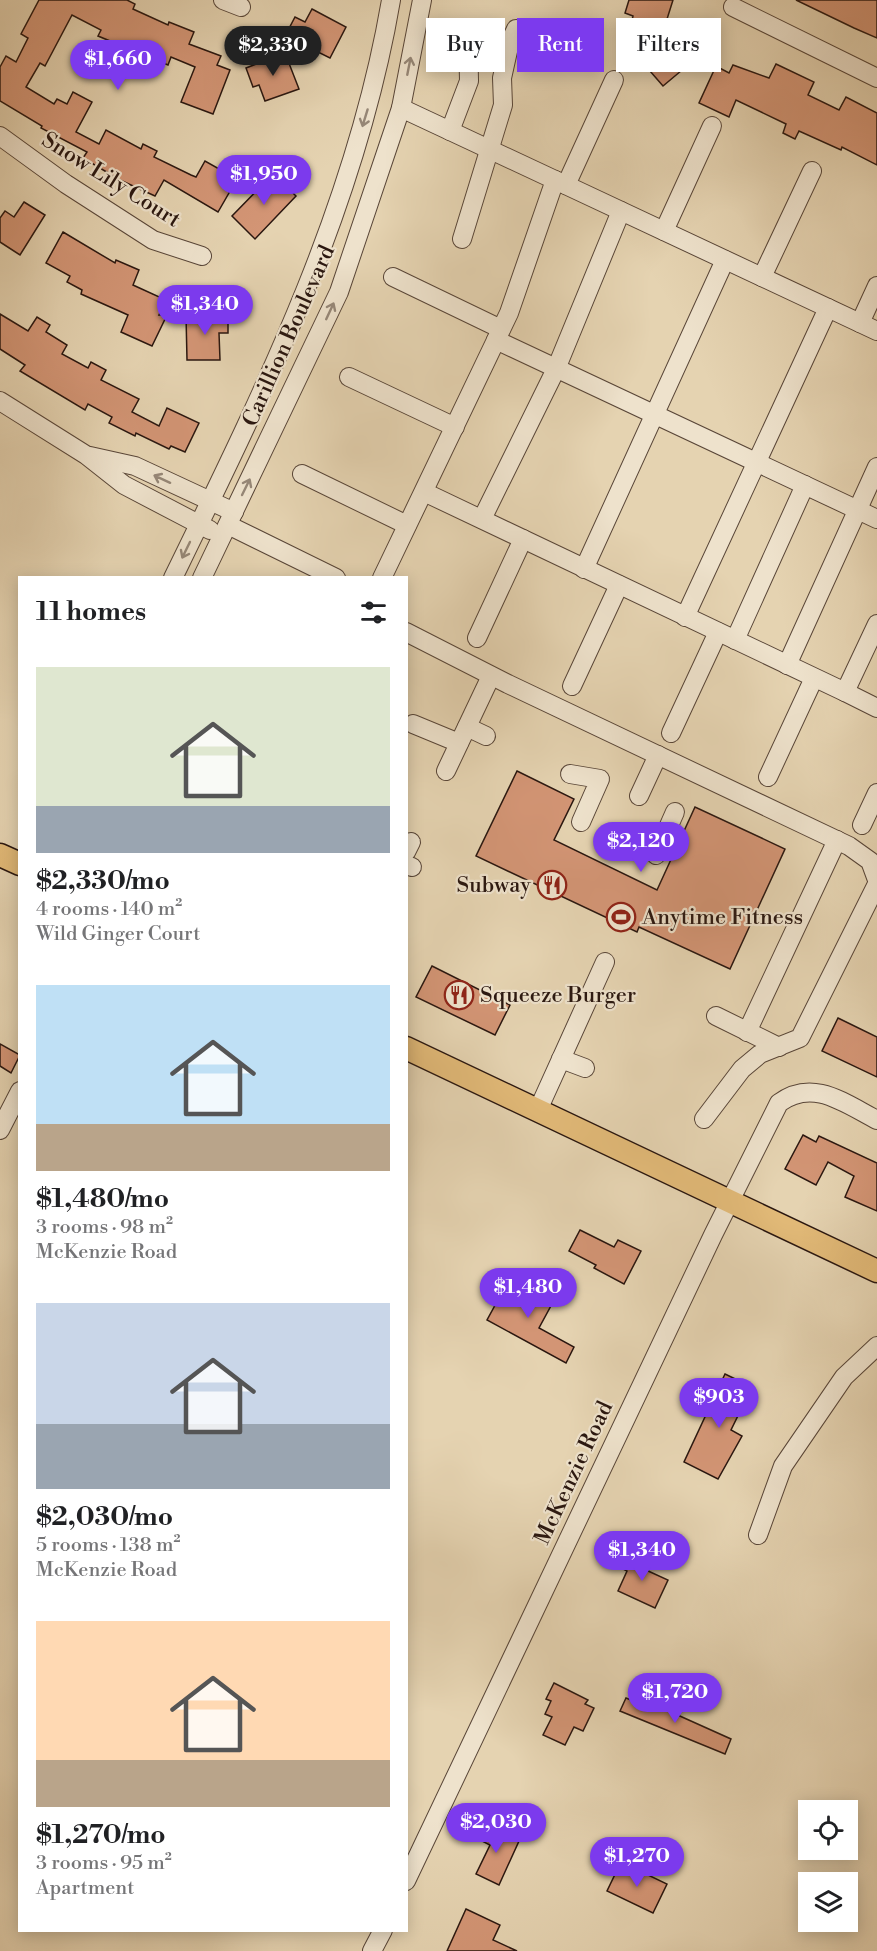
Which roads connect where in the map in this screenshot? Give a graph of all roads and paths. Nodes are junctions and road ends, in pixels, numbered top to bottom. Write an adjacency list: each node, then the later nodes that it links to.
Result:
1 (223, 0): 4 (street)
2 (391, 0): 40 (street, Carillion Boulevard, one-way to 40)
3 (422, 0): 10 (street, Carillion Boulevard, one-way to 3)
4 (241, 7)
5 (733, 7): 8 (street)
6 (516, 29): 14 (street)
7 (470, 72): 12 (street)
8 (877, 78)
9 (614, 80): 16 (street)
10 (401, 108): 12 (street); 45 (street, Carillion Boulevard, one-way to 10)
11 (712, 126): 18 (street)
12 (450, 131): 14 (street)
13 (0, 136): 20 (street, Snow Lily Court)
14 (490, 150): 16 (street); 19 (street)
15 (812, 171): 23 (street)
16 (560, 183): 17 (street); 28 (street)
17 (621, 211): 18 (street); 29 (street)
18 (664, 231): 21 (street)
19 (462, 239)
20 (202, 256)
21 (725, 260): 23 (street); 32 (street)
22 (393, 277): 28 (street)
23 (762, 277): 25 (street)
24 (877, 286): 26 (street)
25 (828, 308): 26 (street); 35 (street)
26 (860, 323): 27 (street)
27 (877, 331)
28 (499, 335): 29 (street); 33 (street)
29 (556, 369): 32 (street); 42 (street)
30 (349, 378): 33 (street)
31 (0, 401): 34 (street)
32 (655, 416): 35 (street); 48 (street)
33 (454, 427): 39 (street)
34 (86, 455): 40 (street, one-way to 34); 44 (street)
35 (756, 463): 38 (street); 54 (street)
36 (877, 467): 41 (street)
37 (302, 474): 46 (street)
38 (805, 485): 41 (street); 59 (street)
39 (423, 492): 42 (street); 46 (street)
40 (210, 501): 44 (street, Carillion Boulevard); 45 (street)
41 (857, 509): 43 (street); 60 (street)
42 (482, 519): 47 (street)
43 (877, 519)
44 (199, 524): 45 (street); 49 (street, Carillion Boulevard, one-way to 49)
45 (228, 524): 50 (street, Carillion Boulevard); 51 (street)
46 (407, 525): 52 (street)
47 (523, 539): 48 (street); 58 (street)
48 (584, 569): 53 (street)
49 (174, 576)
50 (203, 576)
51 (332, 576)
52 (383, 576)
53 (619, 585): 54 (street); 63 (street)
54 (685, 617): 55 (street)
55 (718, 632): 59 (street); 67 (street)
56 (408, 633): 61 (street)
57 (875, 634): 64 (street)
58 (477, 638)
59 (735, 640): 60 (street)
60 (787, 665): 62 (street)
61 (491, 676): 68 (street); 70 (street)
62 (814, 678): 64 (street); 73 (street)
63 (572, 686)
64 (845, 692): 65 (street)
65 (877, 708)
66 (413, 723): 68 (street)
67 (671, 733)
68 (463, 735): 69 (street); 71 (street)
69 (486, 736)
70 (658, 755): 75 (street); 79 (street)
71 (446, 771)
72 (570, 774): 77 (street)
73 (768, 777)
74 (877, 793): 78 (street)
75 (639, 796)
76 (675, 812): 81 (street)
77 (581, 822)
78 (862, 825)
79 (837, 840): 83 (street); 86 (street)
80 (0, 855): 82 (main road)
81 (656, 855)
82 (18, 863)
83 (877, 882): 87 (street)
84 (605, 962): 89 (street)
85 (716, 1016): 86 (street)
86 (747, 1032): 87 (street)
87 (779, 1047): 93 (street)
88 (408, 1049): 92 (main road)
89 (561, 1059): 90 (street); 92 (street)
90 (585, 1068)
91 (18, 1095): 95 (street)
92 (538, 1110): 96 (main road)
93 (704, 1119)
94 (877, 1120): 96 (street, McKenzie Road)
95 (0, 1130)
96 (731, 1202): 97 (main road); 100 (street, McKenzie Road)
97 (877, 1271)
98 (877, 1346): 99 (street)
99 (758, 1534)
100 (408, 1877)
101 (382, 1932): 102 (street)
102 (372, 1951)

